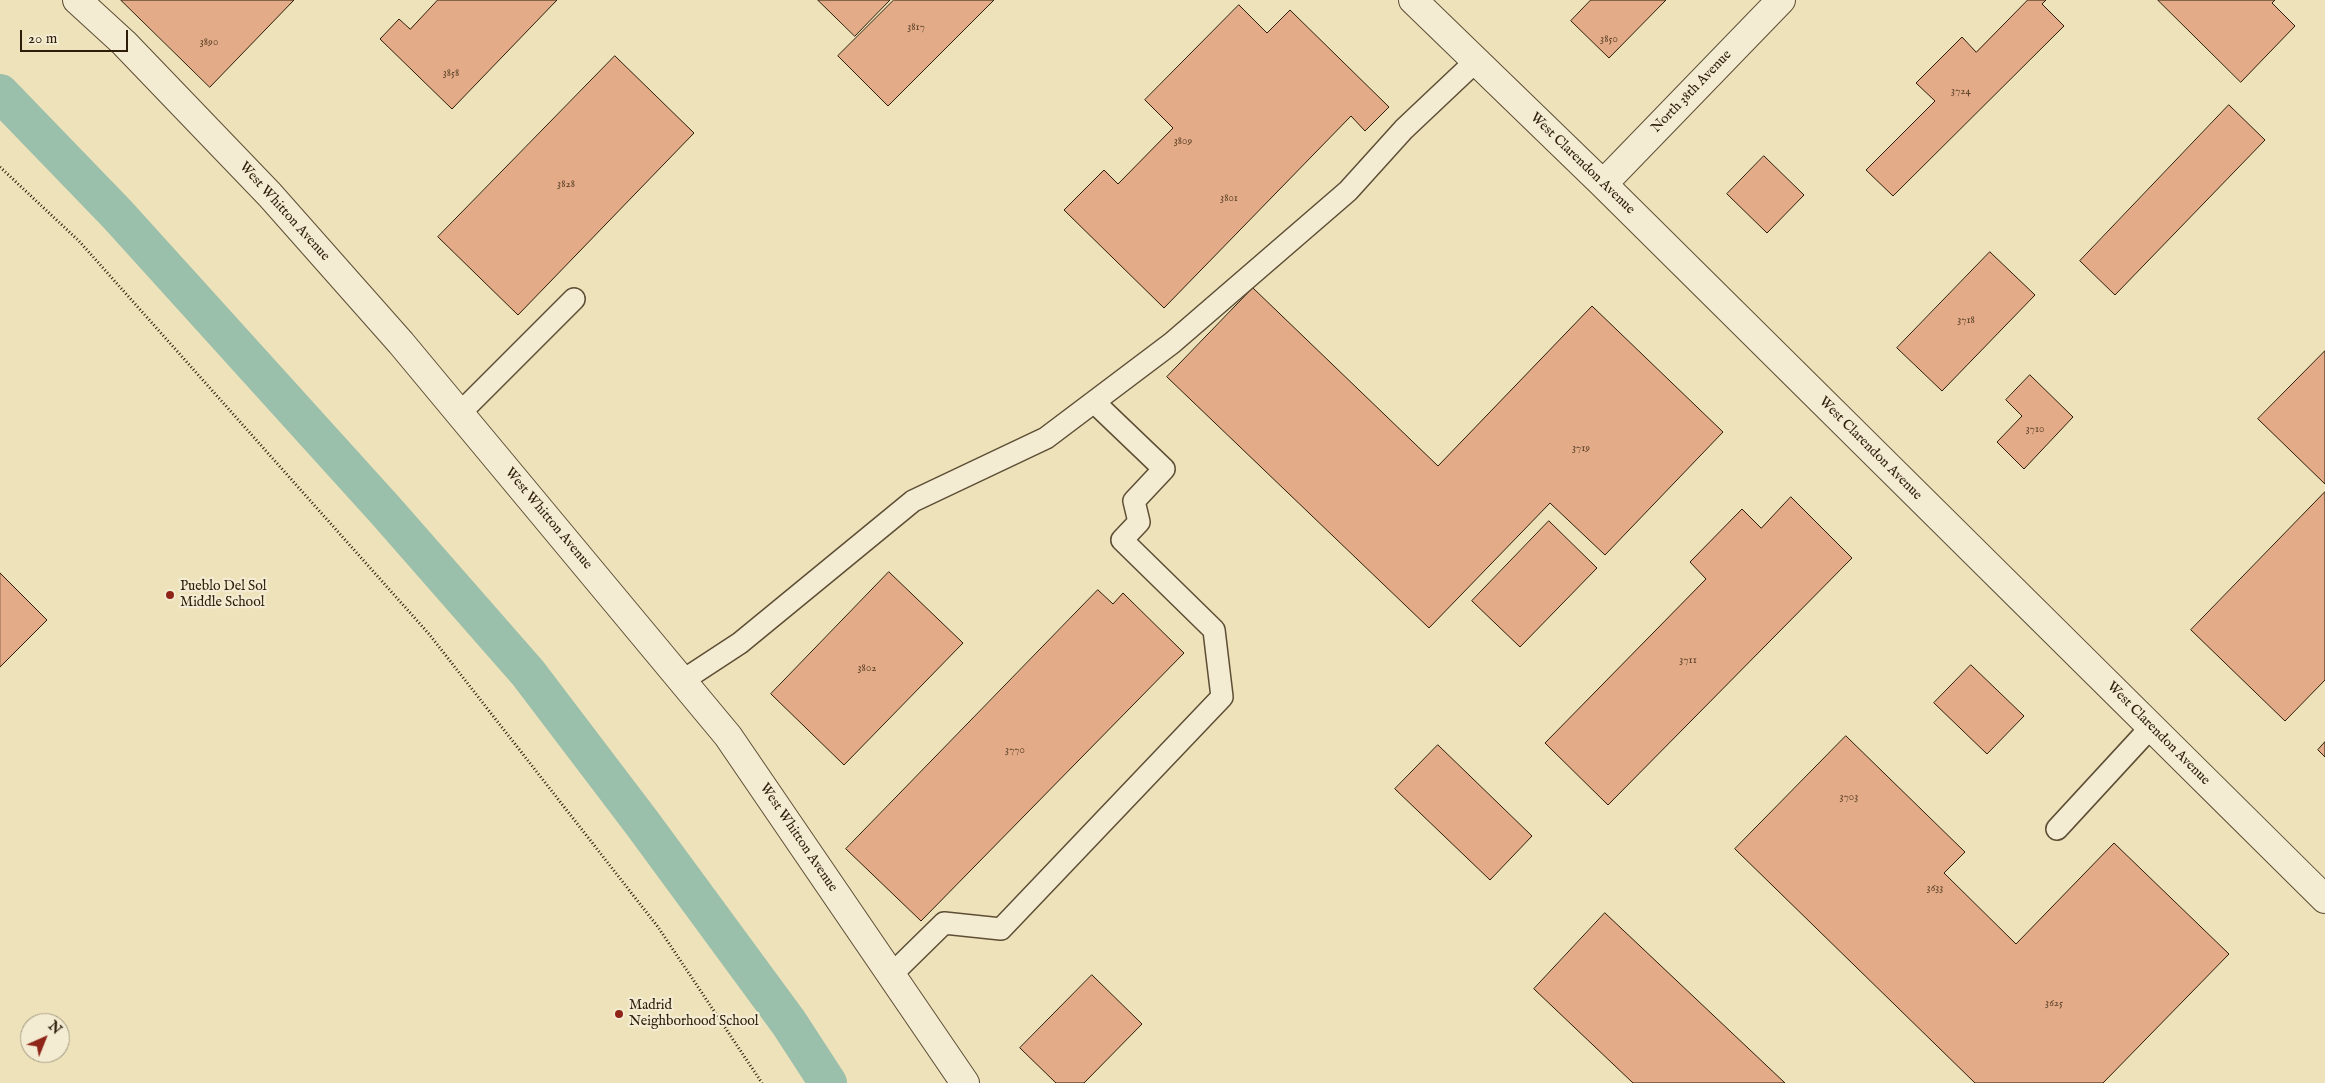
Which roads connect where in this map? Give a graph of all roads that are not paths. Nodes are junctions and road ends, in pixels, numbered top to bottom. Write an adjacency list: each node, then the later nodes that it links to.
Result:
1 (77, 0): 8 (street, West Whitton Avenue)
2 (1413, 0): 4 (street, West Clarendon Avenue)
3 (1781, 0): 5 (street, North 38th Avenue)
4 (1476, 61): 5 (street, West Clarendon Avenue); 7 (lane)
5 (1603, 184): 10 (street, West Clarendon Avenue)
6 (574, 299): 8 (lane)
7 (1094, 402): 9 (lane); 13 (lane)
8 (460, 413): 9 (street, West Whitton Avenue)
9 (682, 681): 13 (street, West Whitton Avenue)
10 (2151, 727): 11 (lane); 12 (street, West Clarendon Avenue)
11 (2057, 829)
12 (2325, 900)
13 (892, 975): 14 (street, West Whitton Avenue)
14 (965, 1083)

